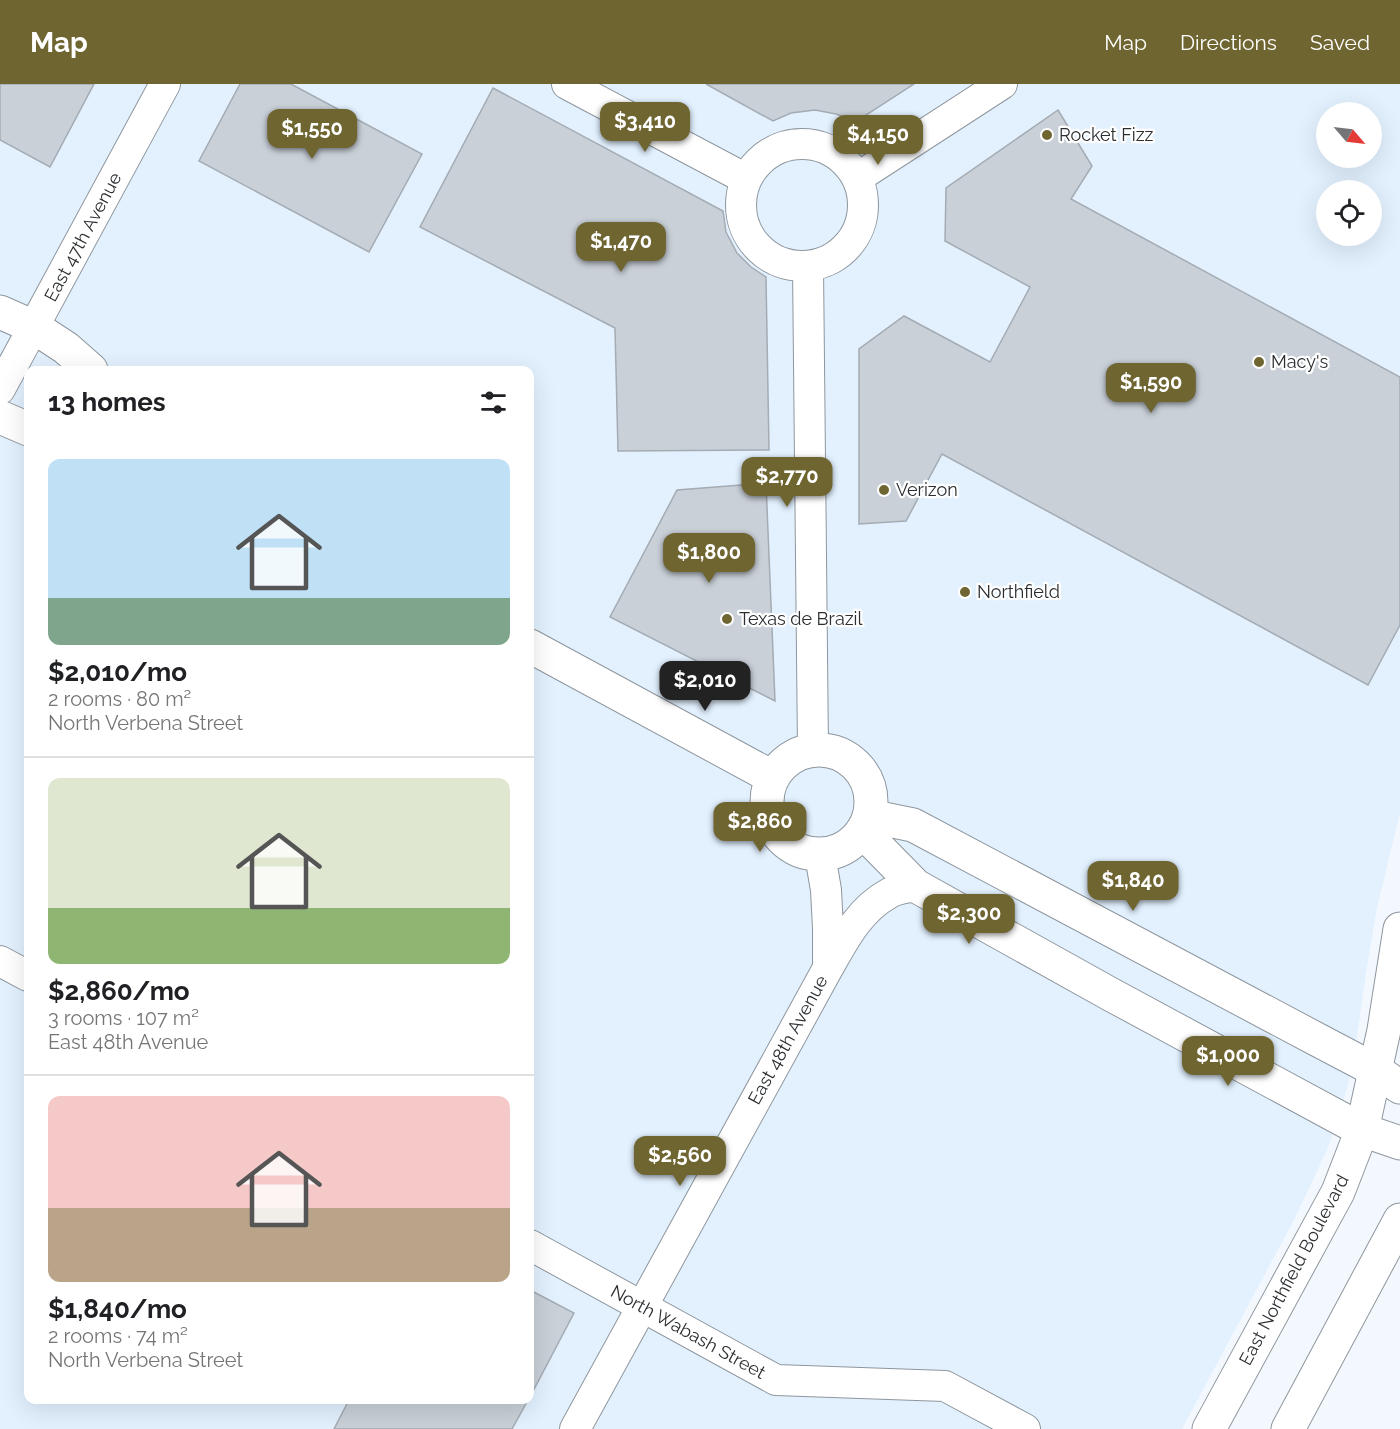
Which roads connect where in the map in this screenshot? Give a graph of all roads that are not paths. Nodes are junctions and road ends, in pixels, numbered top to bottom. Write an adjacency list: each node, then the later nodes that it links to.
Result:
1 (165, 84): 8 (street, East 47th Avenue)
2 (567, 84): 5 (street)
3 (1002, 84): 4 (street)
4 (857, 178): 5 (street); 6 (street)
5 (746, 179): 6 (street)
6 (808, 266): 14 (street)
7 (0, 312): 8 (street)
8 (34, 327): 9 (street); 10 (street, East 47th Avenue)
9 (86, 366)
10 (0, 389)
11 (0, 417): 12 (street)
12 (24, 427)
13 (534, 648): 15 (street)
14 (813, 750): 15 (street); 16 (street)
15 (772, 777): 17 (street)
16 (866, 824): 17 (street); 18 (street); 23 (street)
17 (820, 855): 21 (street, East 48th Avenue)
18 (915, 886): 21 (street, East 48th Avenue); 24 (street)
19 (1400, 929): 23 (street, East Northfield Boulevard)
20 (0, 961): 22 (street)
21 (828, 968): 28 (street, East 48th Avenue)
22 (24, 974)
23 (1387, 1079): 24 (street, East Northfield Boulevard)
24 (1362, 1130): 25 (street); 31 (street, East Northfield Boulevard)
25 (1400, 1143)
26 (1400, 1220): 32 (street)
27 (534, 1247): 28 (street, North Wabash Street)
28 (641, 1306): 29 (street, East 48th Avenue); 30 (street, North Wabash Street)
29 (575, 1429)
30 (1025, 1429)
31 (1209, 1429)
32 (1288, 1429)

